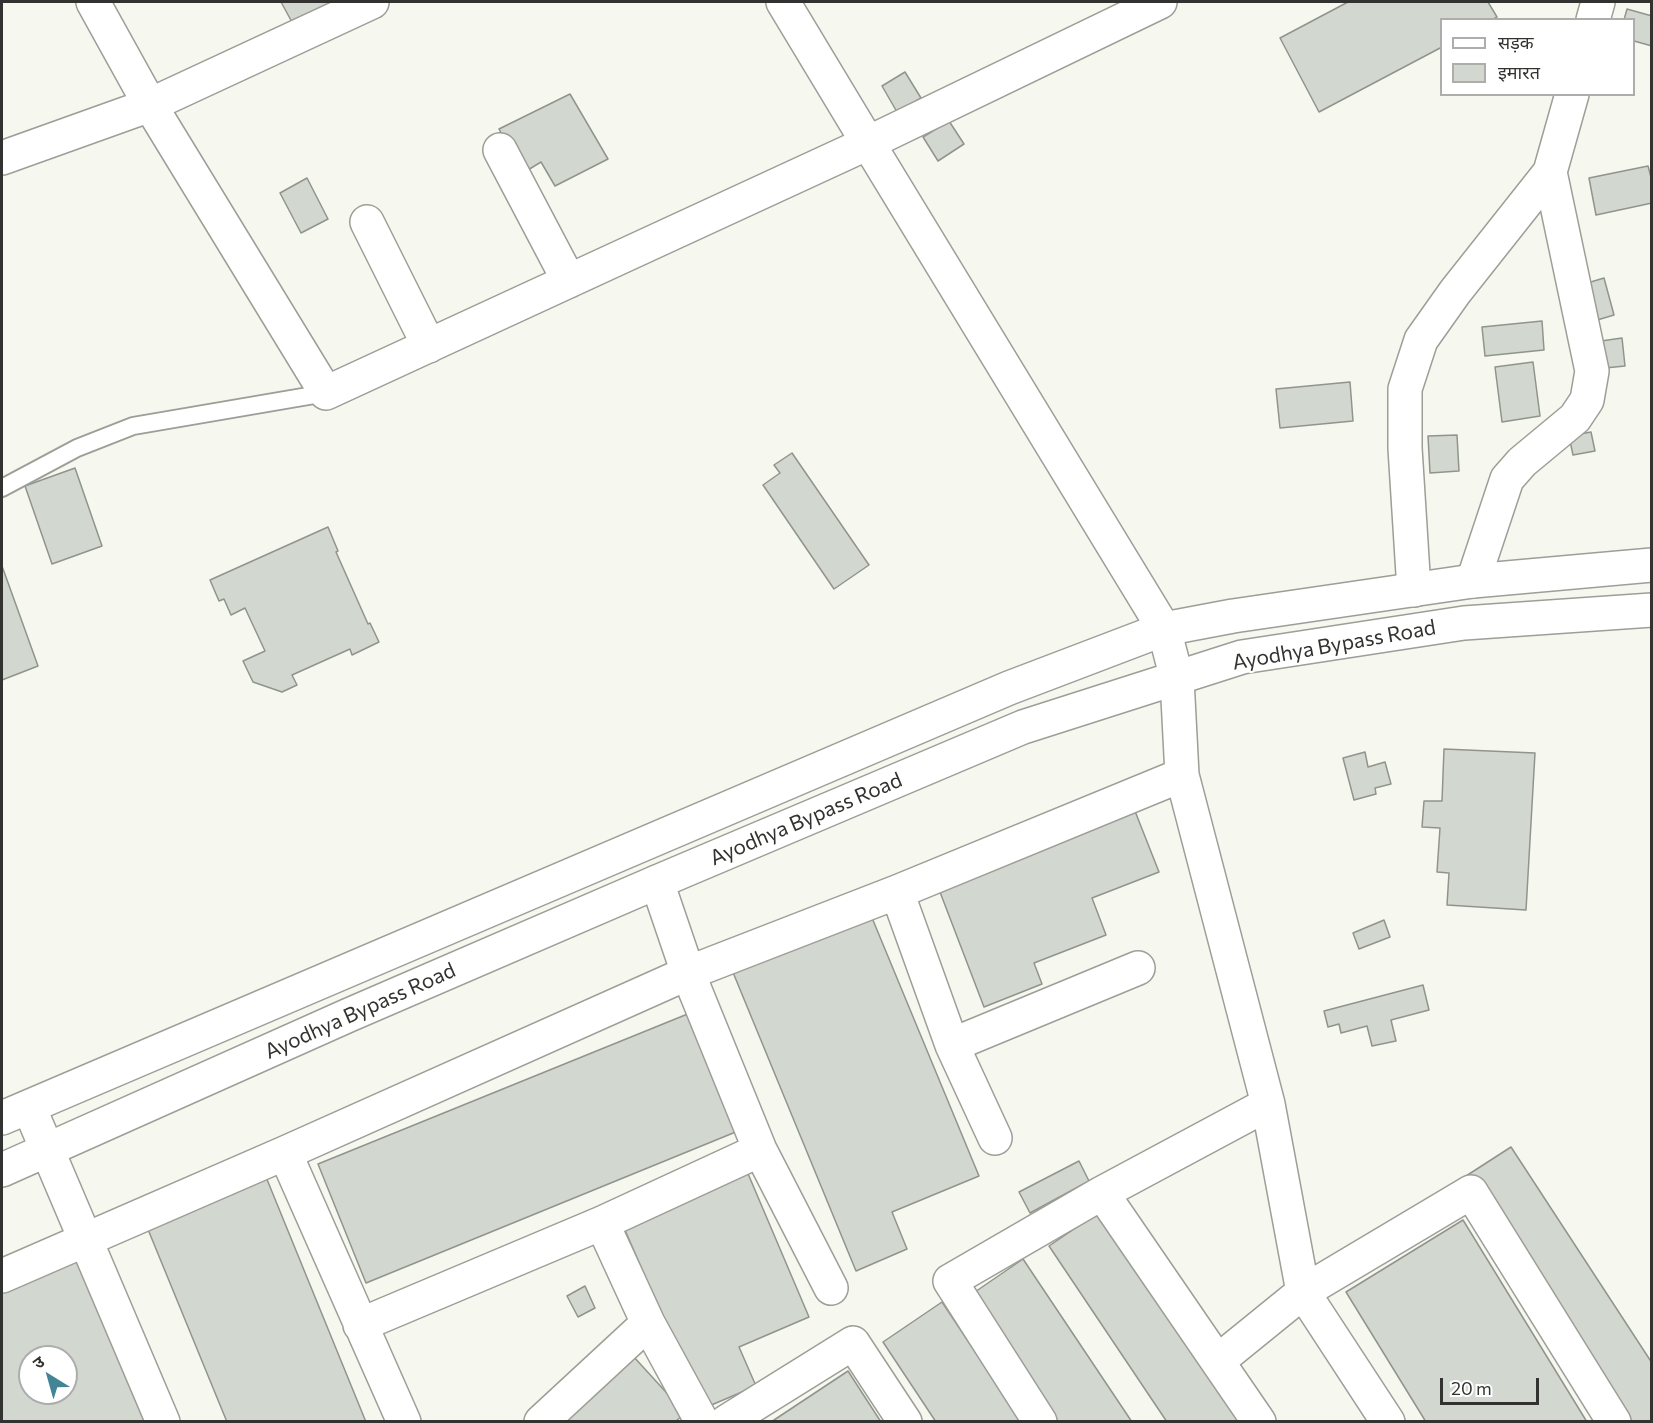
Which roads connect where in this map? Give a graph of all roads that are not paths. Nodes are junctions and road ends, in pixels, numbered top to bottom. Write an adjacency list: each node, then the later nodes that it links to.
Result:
1 (93, 2): 8 (street)
2 (371, 2): 8 (street)
3 (783, 2): 9 (street)
4 (1160, 2): 9 (street)
5 (1598, 2): 6 (street)
6 (1594, 18)
7 (1571, 96): 12 (street)
8 (150, 105): 11 (street); 16 (street)
9 (868, 143): 14 (street); 22 (street)
10 (500, 150): 14 (street)
11 (2, 158)
12 (1550, 172): 19 (street); 20 (street)
13 (367, 222): 15 (street)
14 (569, 281): 15 (street)
15 (429, 346): 16 (street)
16 (326, 393): 17 (lane)
17 (2, 488)
18 (1652, 566): 19 (street, Ayodhya Bypass Road)
19 (1473, 581): 20 (street, Ayodhya Bypass Road)
20 (1414, 590): 22 (street, Ayodhya Bypass Road)
21 (1652, 610): 23 (street, Ayodhya Bypass Road)
22 (1164, 629): 23 (street); 31 (street, Ayodhya Bypass Road)
23 (1177, 680): 24 (street); 25 (street, Ayodhya Bypass Road)
24 (1182, 775): 26 (street); 30 (street)
25 (657, 882): 28 (street); 34 (street, Ayodhya Bypass Road)
26 (897, 892): 28 (street); 29 (street)
27 (1138, 968): 29 (street)
28 (688, 973): 33 (street); 35 (street)
29 (952, 1045): 32 (street)
30 (1268, 1104): 37 (street); 42 (street)
31 (15, 1113): 34 (street)
32 (995, 1138)
33 (760, 1150): 38 (street); 41 (street)
34 (47, 1151): 36 (street, Ayodhya Bypass Road); 39 (street)
35 (285, 1153): 39 (street); 44 (street)
36 (2, 1170)
37 (1102, 1193): 45 (street); 52 (street)
38 (602, 1223): 43 (street); 44 (street)
39 (84, 1240): 40 (street); 46 (street)
40 (2, 1276)
41 (831, 1288)
42 (1303, 1292): 45 (street); 54 (street); 55 (street)
43 (648, 1323): 48 (street); 49 (street)
44 (360, 1325): 47 (street)
45 (1218, 1361): 53 (street)
46 (163, 1422)
47 (404, 1422)
48 (541, 1422)
49 (702, 1422)
50 (726, 1422): 51 (street)
51 (905, 1422)
52 (1040, 1422)
53 (1259, 1422)
54 (1388, 1422)
55 (1614, 1422)

